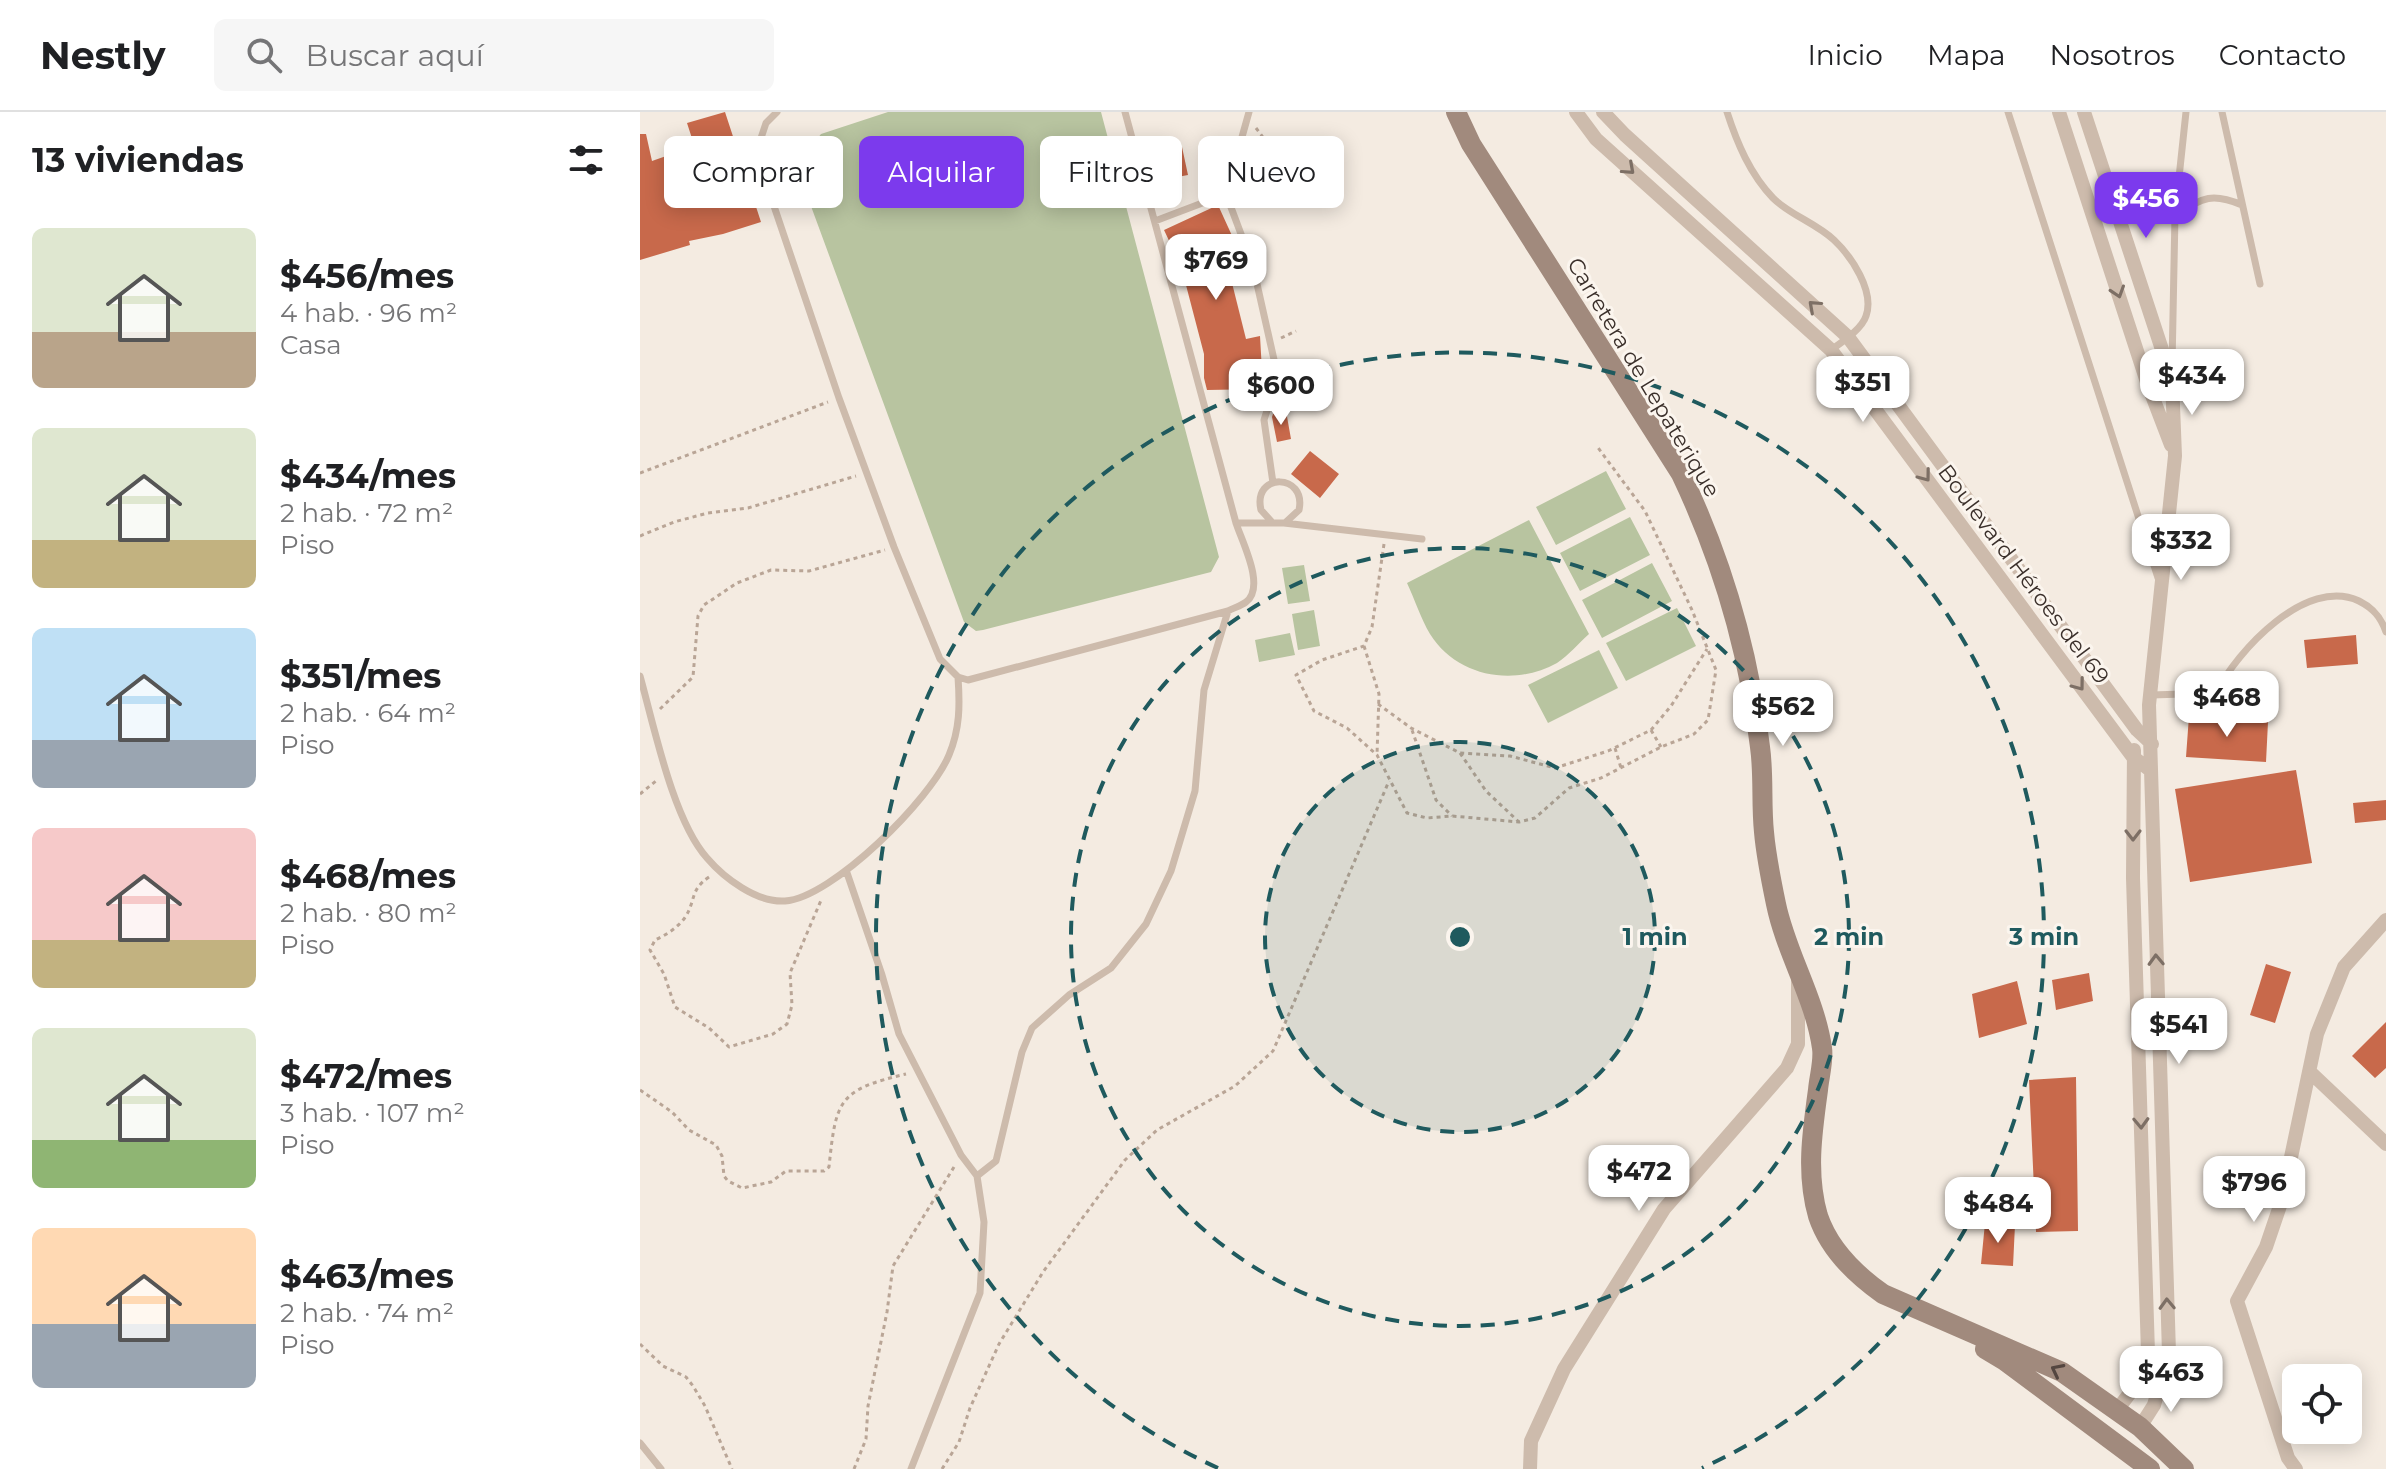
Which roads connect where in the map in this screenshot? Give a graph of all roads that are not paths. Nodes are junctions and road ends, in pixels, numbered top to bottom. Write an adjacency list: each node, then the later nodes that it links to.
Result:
1 (777, 112): 34 (lane)
2 (1125, 112): 20 (lane)
3 (1456, 112): 15 (main road, Carretera de Lepaterique)
4 (1470, 112): 15 (main road, Carretera de Lepaterique)
5 (1576, 112): 23 (street, Boulevard Héroes del 69, one-way to 23)
6 (1603, 112): 22 (street, Boulevard Héroes del 69, one-way to 6)
7 (1727, 112): 22 (lane)
8 (2008, 112): 30 (lane)
9 (2059, 112): 25 (street, one-way to 25)
10 (2084, 112): 24 (street)
11 (2186, 112): 19 (lane)
12 (2222, 112): 17 (lane)
13 (1248, 115): 14 (lane)
14 (1242, 136)
15 (1507, 199): 42 (main road, Carretera de Lepaterique)
16 (1198, 205): 20 (lane)
17 (2243, 205): 19 (lane); 21 (lane)
18 (1231, 208): 26 (lane)
19 (2175, 215): 24 (lane)
20 (1155, 221): 27 (lane)
21 (2260, 284)
22 (1848, 337): 23 (lane); 36 (street, Boulevard Héroes del 69)
23 (1831, 350): 38 (street, Boulevard Héroes del 69, one-way to 38)
24 (2172, 380): 25 (street)
25 (2175, 456): 30 (street)
26 (1273, 483): 28 (lane); 28 (lane)
27 (1236, 523): 28 (lane); 31 (lane)
28 (1280, 523): 29 (lane)
29 (1422, 539)
30 (2161, 586): 35 (street)
31 (1228, 611): 34 (lane); 45 (lane)
32 (2386, 632): 35 (lane)
33 (640, 676): 40 (lane)
34 (958, 677): 40 (lane)
35 (2149, 700): 36 (street); 37 (street)
36 (2137, 730): 37 (street, Boulevard Héroes del 69); 38 (street)
37 (2152, 744): 39 (street)
38 (2133, 757): 39 (street, Boulevard Héroes del 69); 48 (street, one-way to 48)
39 (2150, 770): 49 (street, one-way to 39)
40 (846, 870): 45 (lane)
41 (2386, 920): 43 (street)
42 (1798, 975): 46 (main road, Carretera de Lepaterique); 53 (street)
43 (2309, 1071): 44 (street); 57 (street)
44 (2386, 1144)
45 (977, 1176): 52 (lane)
46 (1947, 1321): 47 (main road, Carretera de Lepaterique); 48 (main road, Carretera de Lepaterique, one-way to 46)
47 (2058, 1400): 48 (main road); 54 (main road, Carretera de Lepaterique)
48 (2118, 1418): 49 (main road, Carretera de Lepaterique); 55 (main road)
49 (2140, 1427): 56 (main road, Carretera de Lepaterique)
50 (640, 1443): 51 (lane)
51 (661, 1469)
52 (911, 1469)
53 (1530, 1469)
54 (2150, 1469)
55 (2157, 1469)
56 (2184, 1469)
57 (2296, 1469)

